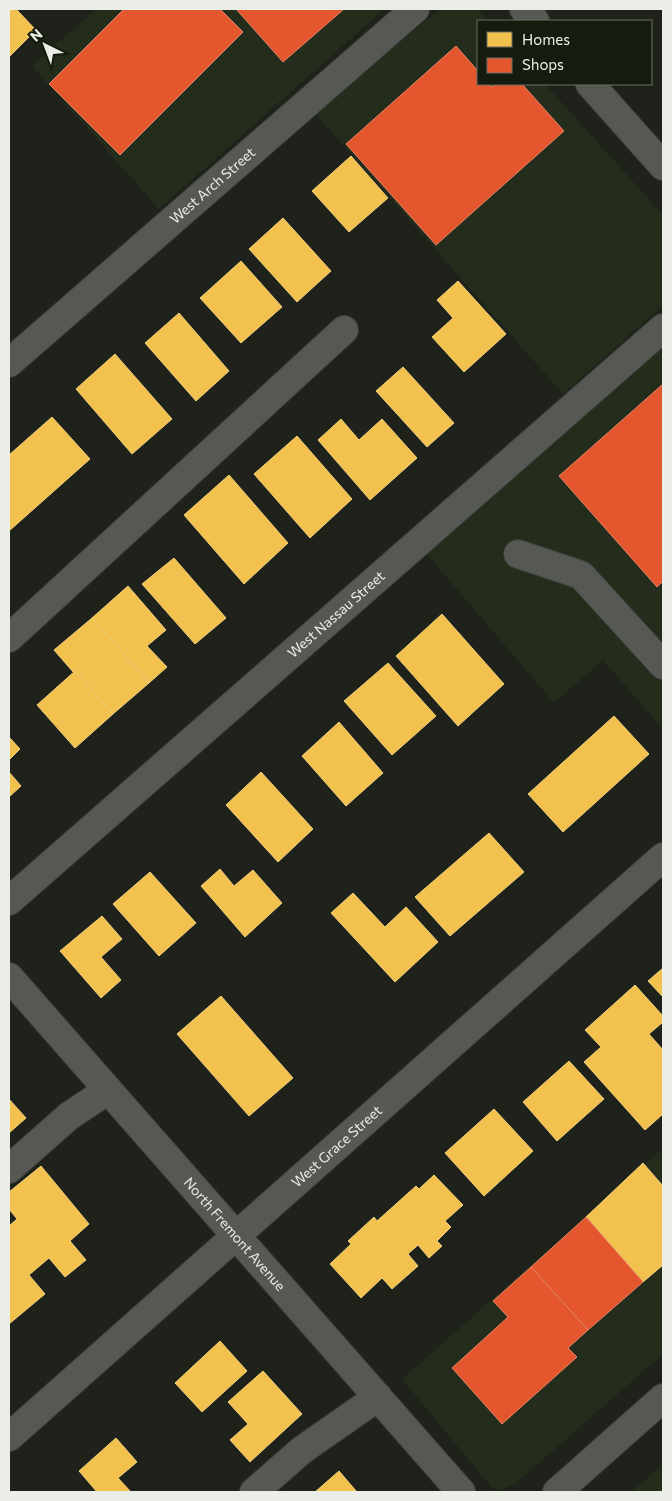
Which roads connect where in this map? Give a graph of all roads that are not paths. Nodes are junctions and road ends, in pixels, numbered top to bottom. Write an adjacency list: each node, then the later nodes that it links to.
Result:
1 (415, 9): 8 (street, West Arch Street)
2 (524, 9): 3 (street)
3 (534, 20)
4 (591, 85): 5 (street)
5 (663, 166)
6 (663, 328): 13 (street, West Nassau Street)
7 (344, 330): 10 (street)
8 (9, 363)
9 (518, 554): 11 (street)
10 (9, 638)
11 (663, 665)
12 (663, 857): 17 (street, West Grace Street)
13 (9, 901)
14 (9, 976): 15 (street, North Fremont Avenue)
15 (108, 1090): 16 (street); 17 (street, North Fremont Avenue)
16 (9, 1169)
17 (237, 1235): 18 (street, North Fremont Avenue); 20 (street, West Grace Street)
18 (378, 1397): 21 (street); 22 (street, North Fremont Avenue)
19 (663, 1398): 23 (street)
20 (9, 1437)
21 (254, 1492)
22 (461, 1492)
23 (557, 1492)

